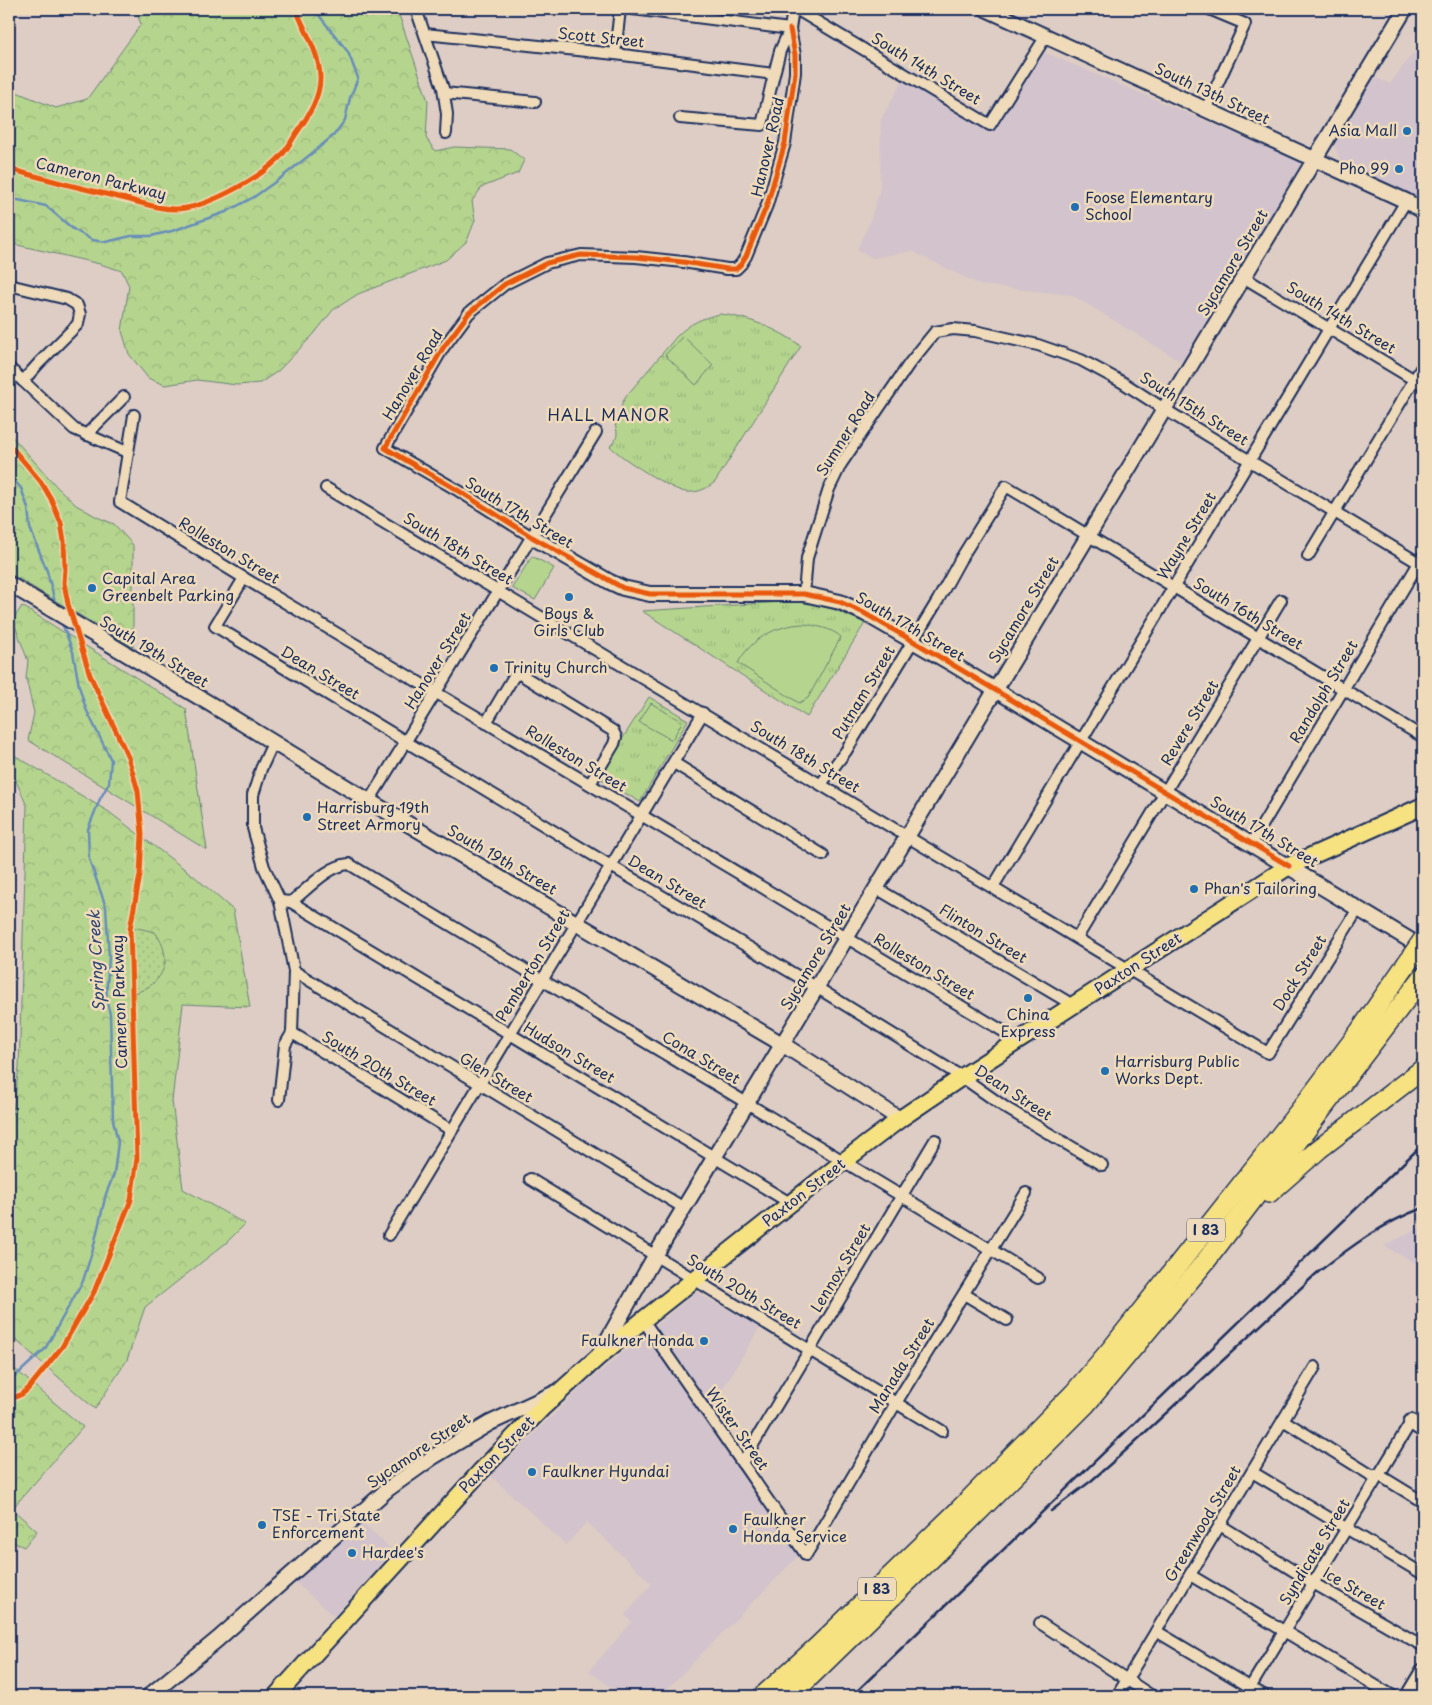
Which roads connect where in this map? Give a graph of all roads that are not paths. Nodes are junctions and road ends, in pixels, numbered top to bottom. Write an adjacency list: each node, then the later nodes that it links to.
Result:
1 (416, 9): 9 (street)
2 (620, 9): 11 (street)
3 (633, 9): 8 (street)
4 (794, 9): 8 (street); 10 (street, South 14th Street)
5 (986, 9): 10 (street, South 13th Street)
6 (1209, 9): 15 (street)
7 (1405, 9): 18 (street, Sycamore Street)
8 (790, 29): 12 (street); 34 (street, Hanover Road)
9 (425, 34): 11 (street, Scott Street); 13 (street)
10 (1046, 36): 15 (street, South 13th Street)
11 (615, 54): 12 (street, Scott Street)
12 (774, 74): 16 (street)
13 (444, 93): 14 (street); 17 (street)
14 (535, 102)
15 (1206, 109): 18 (street, South 13th Street)
16 (680, 118)
17 (446, 133)
18 (1314, 160): 19 (street, South 13th Street); 21 (street, Sycamore Street)
19 (1406, 201): 20 (street, South 13th Street); 23 (street, Wayne Street)
20 (1423, 211)
21 (1243, 277): 23 (street, South 14th Street); 30 (street, Sycamore Street)
22 (9, 285): 27 (street)
23 (1329, 329): 28 (street, South 14th Street); 36 (street, Wayne Street)
24 (934, 332): 30 (street, South 15th Street); 48 (street, Sumner Road)
25 (1423, 364): 28 (street)
26 (9, 368): 27 (street)
27 (23, 381): 33 (street)
28 (1419, 383): 39 (street)
29 (124, 397): 33 (street)
30 (1164, 409): 36 (street, South 15th Street); 40 (street, Sycamore Street)
31 (134, 415): 35 (street)
32 (596, 432): 41 (street, Hanover Street)
33 (86, 435): 35 (street)
34 (385, 448): 41 (street, South 17th Street)
35 (127, 452): 44 (street, Rolleston Street)
36 (1250, 460): 39 (street, South 15th Street); 46 (street, Wayne Street)
37 (1006, 486): 40 (street, South 16th Street); 51 (street, Putnam Street)
38 (326, 488): 47 (street, South 18th Street)
39 (1335, 511): 42 (street); 43 (street, South 15th Street)
40 (1088, 535): 46 (street, South 16th Street); 53 (street, Sycamore Street)
41 (532, 536): 47 (street, Hanover Street); 48 (street, South 17th Street)
42 (1308, 556)
43 (1421, 559): 52 (street, Randolph Street)
44 (244, 578): 54 (street, Rolleston Street); 58 (street, Dean Street)
45 (9, 584): 60 (street, South 19th Street)
46 (1174, 587): 50 (street, South 16th Street); 59 (street, Wayne Street)
47 (499, 590): 54 (street, Hanover Street); 55 (street, South 18th Street)
48 (804, 594): 51 (street, South 17th Street)
49 (1281, 600): 50 (street, Revere Street)
50 (1258, 638): 52 (street, South 16th Street); 64 (street, Revere Street)
51 (913, 641): 53 (street, South 17th Street); 63 (street, Putnam Street)
52 (1344, 689): 57 (street, South 16th Street); 69 (street, Randolph Street)
53 (995, 690): 59 (street, South 17th Street); 68 (street, Sycamore Street)
54 (436, 693): 56 (street, Rolleston Street); 58 (street, Hanover Street)
55 (703, 714): 61 (street, Pemberton Street); 63 (street, South 18th Street)
56 (486, 723): 62 (street, Rolleston Street); 62 (street)
57 (1423, 737)
58 (405, 742): 65 (street, Hanover Street); 71 (street, Dean Street)
59 (1080, 742): 64 (street, South 17th Street); 74 (street, Wayne Street)
60 (274, 743): 65 (street, South 19th Street); 75 (street)
61 (674, 763): 67 (street, Pemberton Street); 70 (street)
62 (590, 784): 67 (street, Rolleston Street)
63 (821, 784): 68 (street, South 18th Street)
64 (1165, 792): 69 (street, South 17th Street); 80 (street, Revere Street)
65 (369, 801): 78 (street, South 19th Street)
66 (1423, 806): 72 (main road, Paxton Street)
67 (642, 816): 71 (street, Pemberton Street); 79 (street, Rolleston Street)
68 (907, 836): 73 (street, Sycamore Street); 74 (street, South 18th Street)
69 (1252, 844): 72 (street, South 17th Street)
70 (823, 855)
71 (611, 866): 78 (street, Pemberton Street); 87 (street, Dean Street)
72 (1289, 866): 77 (street, South 17th Street); 83 (main road, Paxton Street)
73 (876, 888): 79 (street, Sycamore Street); 88 (street, Flinton Street)
74 (993, 888): 80 (street, South 18th Street)
75 (280, 901): 76 (street, Hudson Street); 84 (street)
76 (291, 902): 86 (street, Cona Street); 90 (street, Hudson Street)
77 (1358, 909): 82 (street, South 17th Street); 93 (street, Dock Street)
78 (577, 923): 86 (street, Pemberton Street); 92 (street, South 19th Street)
79 (846, 938): 87 (street, Sycamore Street); 91 (street, Rolleston Street)
80 (1077, 938): 83 (street, South 18th Street)
81 (1423, 940): 147 (highway, I 83, bridge)
82 (1423, 948)
83 (1129, 970): 88 (main road, Paxton Street); 93 (street, South 18th Street)
84 (294, 971): 89 (street); 96 (street, Glen Street)
85 (1423, 977): 113 (highway, I 83)
86 (542, 980): 90 (street, Pemberton Street); 98 (street, Cona Street)
87 (816, 988): 92 (street, Sycamore Street); 95 (street, Dean Street)
88 (1073, 1005): 91 (main road, Paxton Street)
89 (292, 1033): 97 (street); 100 (street, South 20th Street)
90 (509, 1034): 96 (street, Pemberton Street); 102 (street, Hudson Street)
91 (1018, 1040): 95 (main road, Paxton Street)
92 (782, 1044): 98 (street, Sycamore Street); 99 (street, South 19th Street)
93 (1268, 1053)
94 (1423, 1070): 113 (highway)
95 (962, 1077): 99 (main road, Paxton Street); 104 (street, Dean Street)
96 (479, 1085): 100 (street, Pemberton Street); 109 (street, Glen Street)
97 (278, 1100)
98 (747, 1103): 102 (street, Sycamore Street); 103 (street, Cona Street)
99 (900, 1119): 103 (main road, Paxton Street)
100 (451, 1130): 110 (street, Pemberton Street)
101 (935, 1140): 107 (street, Lennox Street)
102 (714, 1158): 108 (street, Hudson Street); 109 (street, Sycamore Street)
103 (844, 1161): 107 (street, Cona Street); 108 (main road, Paxton Street)
104 (1102, 1165)
105 (530, 1180): 112 (street, South 20th Street)
106 (1026, 1193): 111 (street, Manada Street)
107 (901, 1196): 111 (street, Cona Street); 119 (street, Lennox Street)
108 (790, 1203): 115 (main road, Paxton Street)
109 (684, 1208): 112 (street, Sycamore Street)
110 (389, 1235)
111 (991, 1250): 114 (street, Cona Street); 116 (street, Manada Street)
112 (655, 1256): 115 (street, South 20th Street); 120 (street, Sycamore Street)
113 (1205, 1262): 148 (highway, I 83)
114 (1038, 1278)
115 (693, 1279): 117 (main road, Paxton Street); 119 (street, South 20th Street)
116 (964, 1294): 118 (street); 123 (street, Manada Street)
117 (643, 1320): 120 (main road, Paxton Street); 128 (street, Wister Street)
118 (1007, 1320)
119 (809, 1349): 123 (street, South 20th Street); 128 (street, Lennox Street)
120 (597, 1358): 122 (main road, Paxton Street)
121 (1315, 1367): 124 (street, Greenwood Street)
122 (562, 1389): 145 (street, Sycamore Street); 146 (main road, Paxton Street)
123 (896, 1403): 127 (street, South 20th Street); 134 (street, Manada Street)
124 (1283, 1420): 129 (street, Greenwood Street); 130 (street)
125 (1411, 1422): 126 (street); 130 (street, Syndicate Street)
126 (1423, 1430)
127 (942, 1431)
128 (742, 1463): 134 (street, Wister Street)
129 (1252, 1472): 132 (street, Greenwood Street); 133 (street)
130 (1379, 1475): 131 (street); 133 (street, Syndicate Street)
131 (1423, 1502)
132 (1220, 1525): 135 (street, Greenwood Street); 137 (street, Ice Street)
133 (1346, 1529): 136 (street); 137 (street, Syndicate Street)
134 (806, 1555)
135 (1190, 1574): 139 (street, Greenwood Street); 140 (street)
136 (1423, 1574)
137 (1314, 1583): 140 (street, Syndicate Street); 141 (street, Ice Street)
138 (1040, 1623): 143 (street)
139 (1156, 1631): 143 (street, Greenwood Street); 144 (street)
140 (1284, 1631): 144 (street, Syndicate Street); 152 (street)
141 (1423, 1646)
142 (1423, 1671): 153 (street)
143 (1126, 1681): 149 (street, Greenwood Street); 150 (street)
144 (1247, 1692): 151 (street)
145 (149, 1696)
146 (276, 1696)
147 (763, 1696)
148 (790, 1696)
149 (1117, 1696)
150 (1152, 1696)
151 (1265, 1696)
152 (1393, 1696)
153 (1408, 1696)

